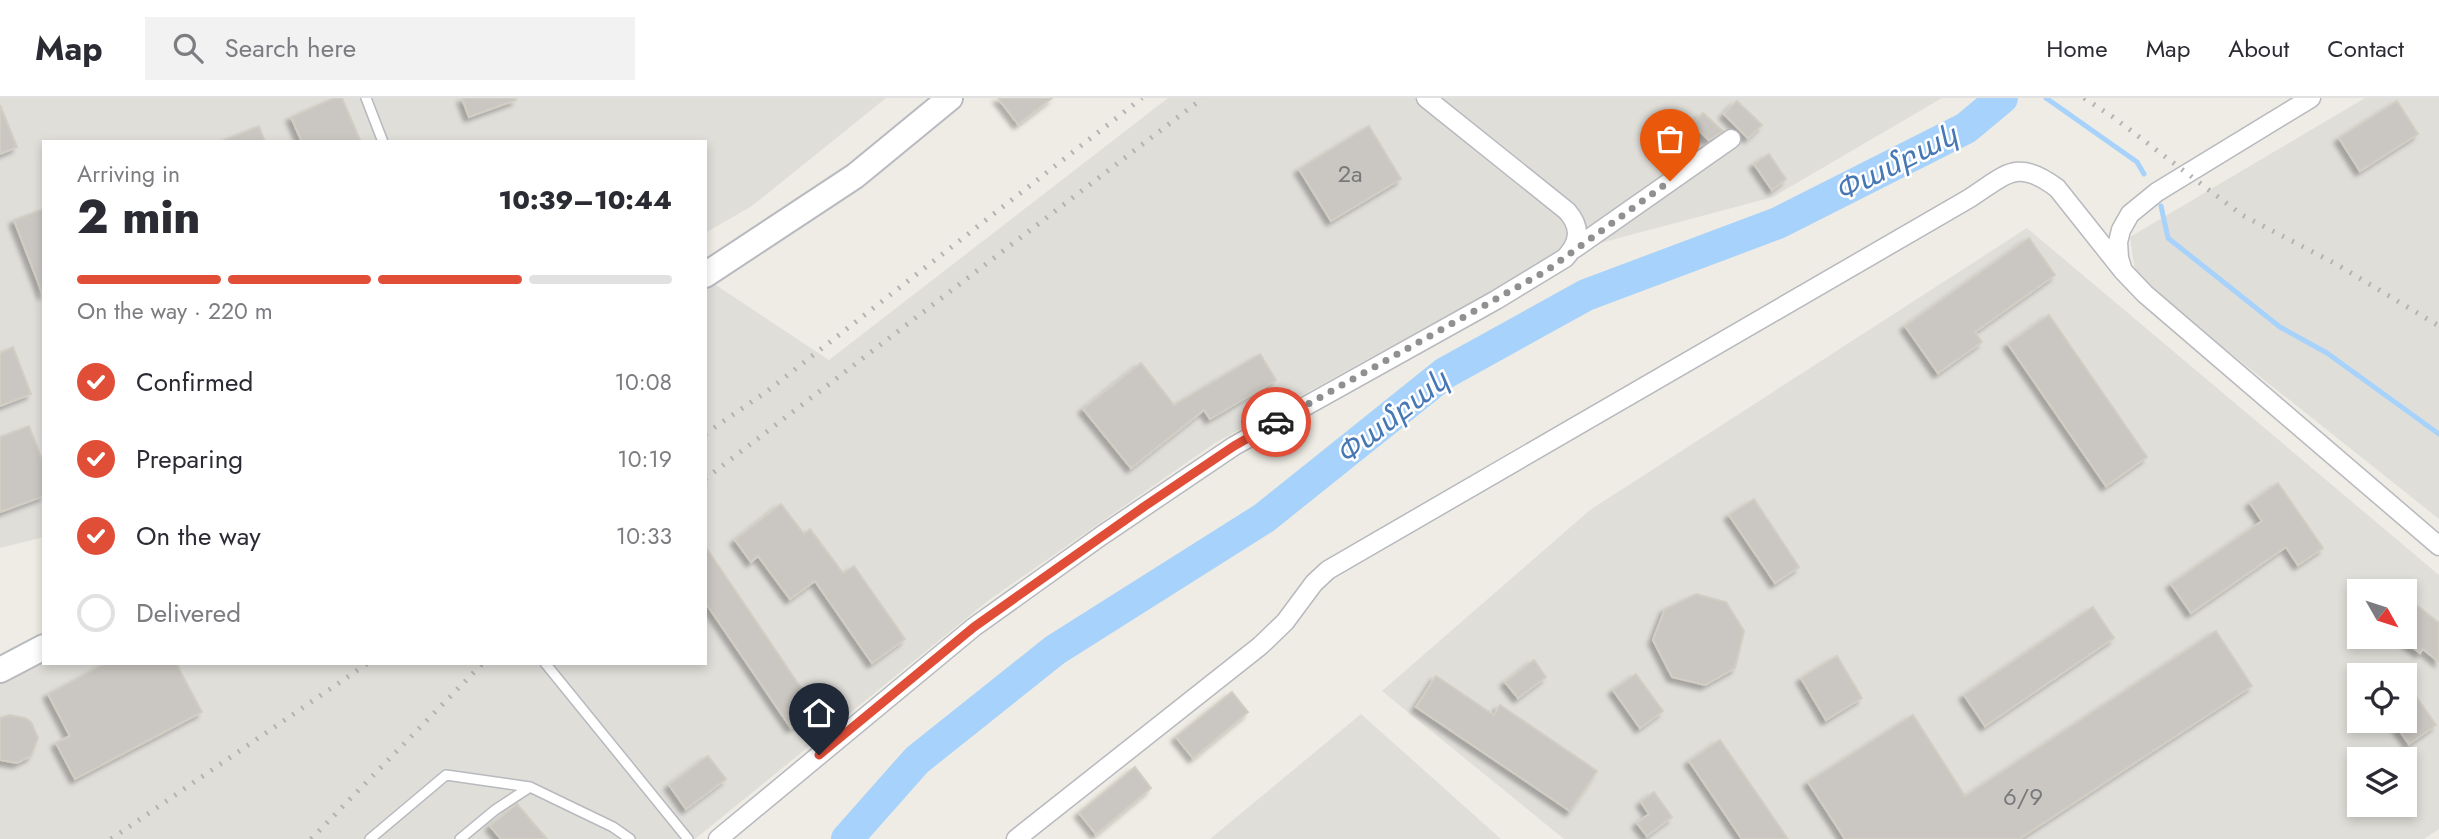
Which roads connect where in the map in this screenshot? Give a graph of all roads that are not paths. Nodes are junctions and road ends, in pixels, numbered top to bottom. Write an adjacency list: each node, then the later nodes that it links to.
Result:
1 (366, 98): 6 (lane)
2 (950, 98): 9 (main road)
3 (1426, 98): 7 (street)
4 (2311, 98): 8 (street)
5 (1731, 139): 7 (street)
6 (382, 140)
7 (1574, 249): 19 (street)
8 (2123, 271): 10 (street); 20 (street)
9 (707, 274)
10 (2439, 546)
11 (42, 648): 13 (main road)
12 (548, 665): 18 (lane)
13 (0, 670)
14 (530, 787): 15 (lane); 16 (lane); 17 (lane)
15 (370, 839)
16 (460, 839)
17 (630, 839)
18 (688, 839)
19 (718, 839)
20 (1016, 839)

